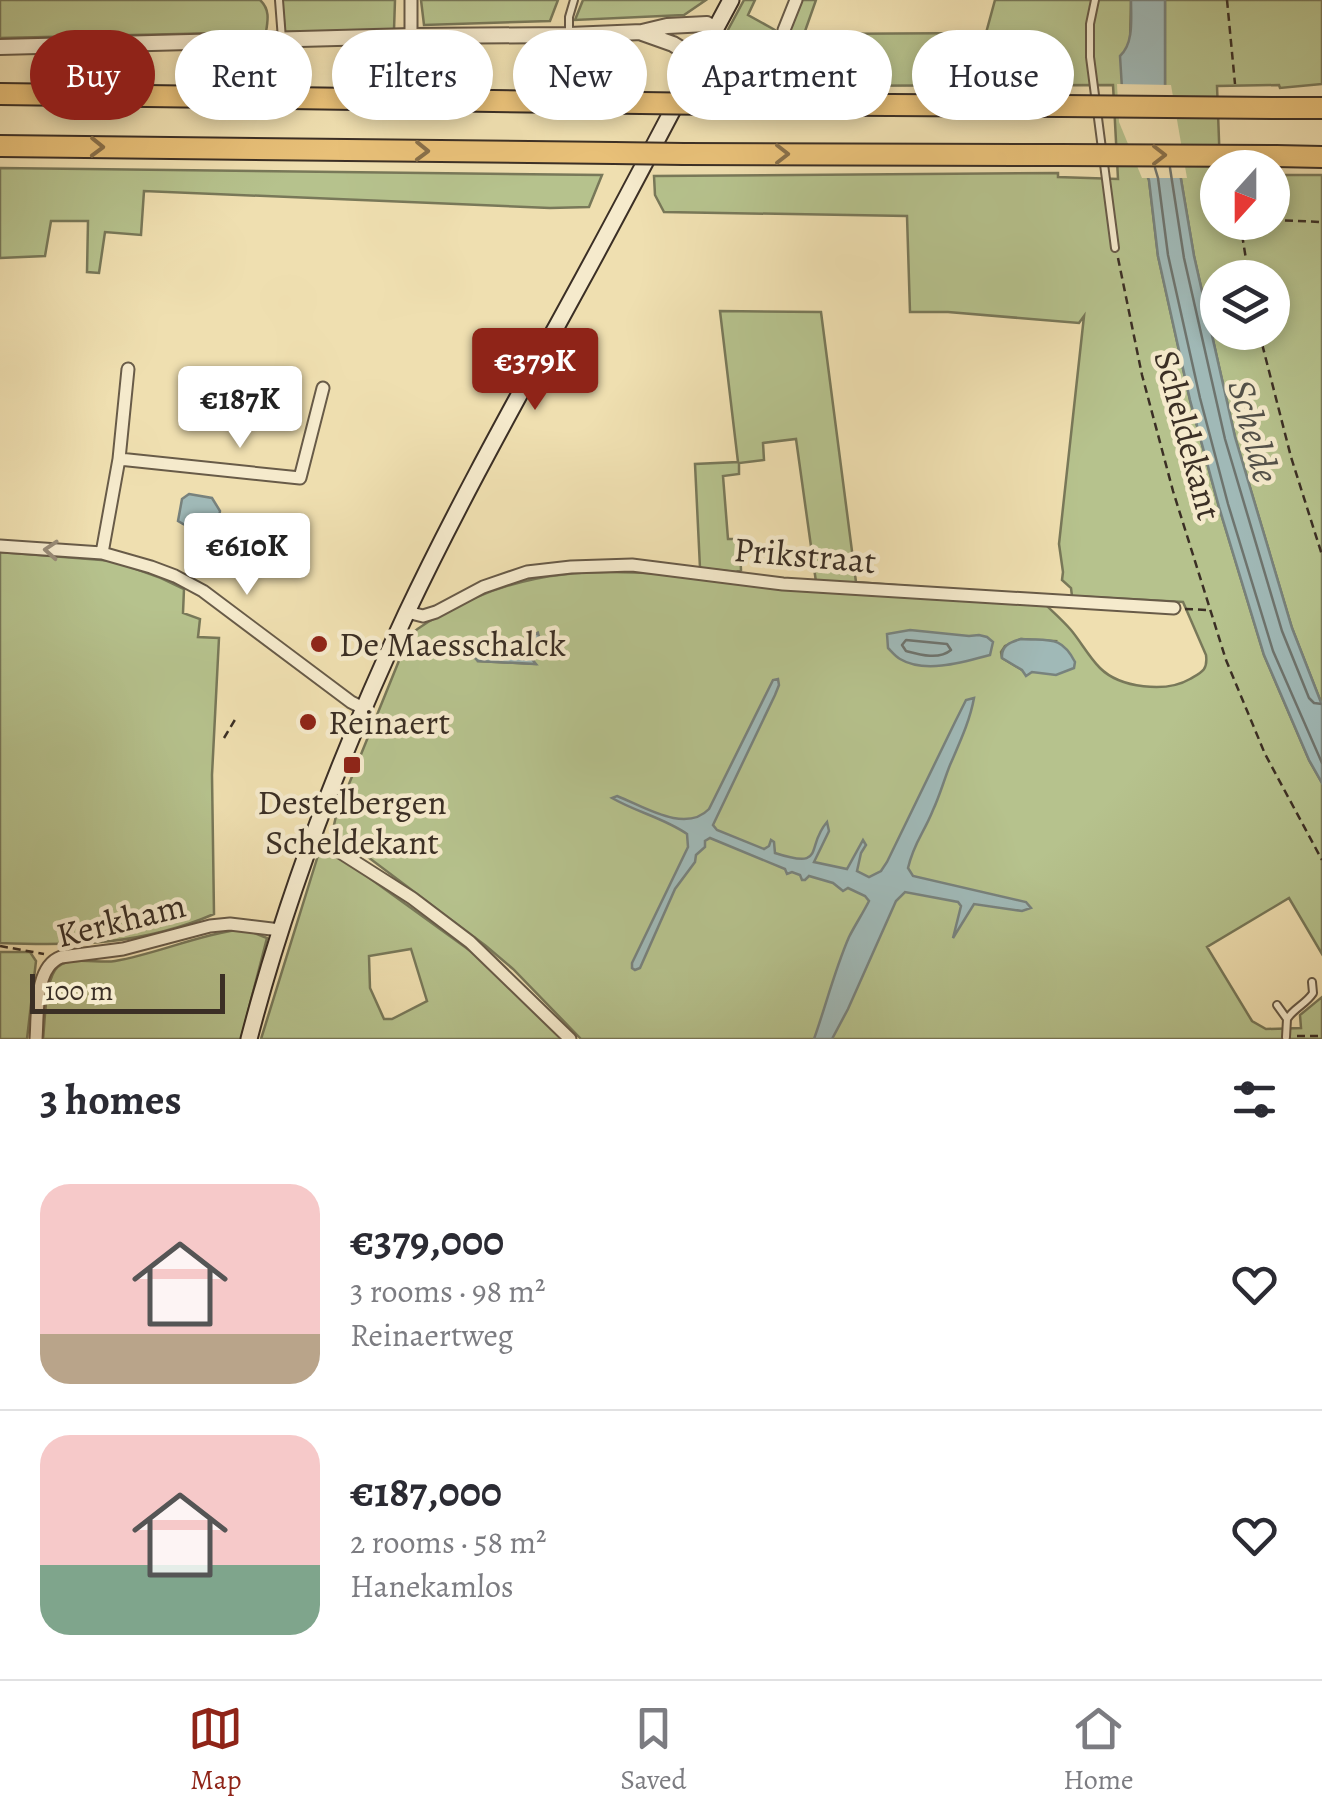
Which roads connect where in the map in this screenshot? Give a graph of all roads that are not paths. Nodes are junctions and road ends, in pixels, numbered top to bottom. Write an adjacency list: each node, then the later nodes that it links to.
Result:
1 (279, 0): 7 (lane)
2 (411, 0): 8 (street)
3 (574, 0): 9 (lane)
4 (732, 0): 11 (main road)
5 (796, 0): 12 (street)
6 (1094, 0): 21 (lane)
7 (281, 30)
8 (412, 30)
9 (569, 30)
10 (710, 30): 13 (street)
11 (715, 30)
12 (784, 30)
13 (647, 31)
14 (175, 42): 15 (street)
15 (0, 46)
16 (0, 94): 17 (highway, bridge)
17 (1322, 108)
18 (667, 120): 28 (main road)
19 (0, 146): 20 (highway, one-way to 20, bridge)
20 (1322, 157)
21 (1115, 248)
22 (128, 369): 24 (street)
23 (323, 388): 24 (street)
24 (119, 459): 26 (street)
25 (0, 546): 26 (street, one-way to 25)
26 (102, 553): 29 (street)
27 (1174, 608): 28 (street, Prikstraat)
28 (407, 612): 29 (main road)
29 (364, 708): 30 (main road)
30 (314, 835): 31 (main road); 38 (street)
31 (280, 930): 36 (street, Kerkham); 37 (main road)
32 (1312, 982): 34 (lane)
33 (1278, 1004): 34 (lane)
34 (1286, 1020): 35 (lane)
35 (1286, 1037)
36 (36, 1039)
37 (249, 1039)
38 (570, 1039)

